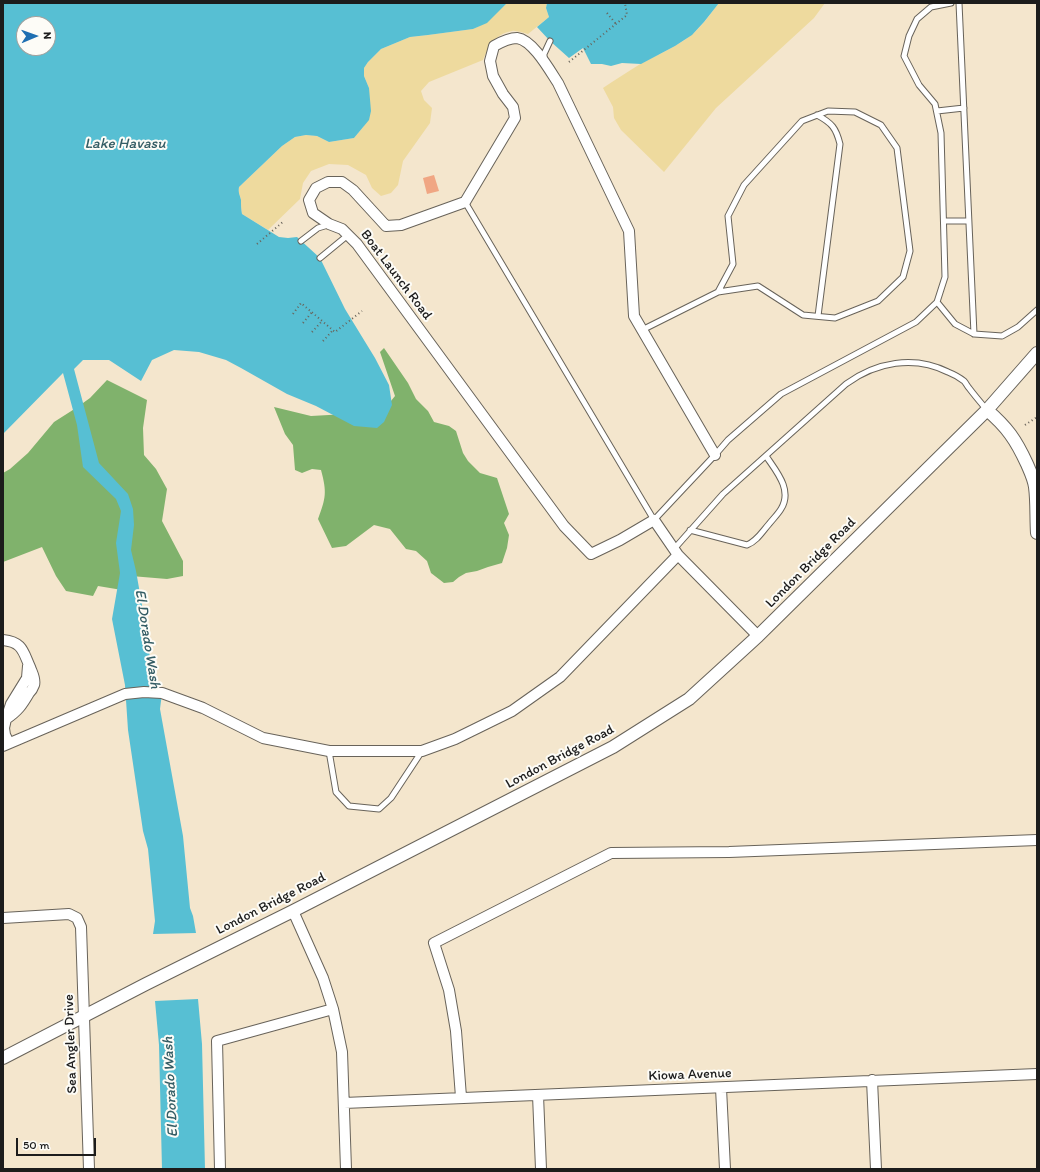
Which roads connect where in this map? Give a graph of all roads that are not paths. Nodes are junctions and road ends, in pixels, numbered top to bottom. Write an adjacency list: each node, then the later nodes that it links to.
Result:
1 (951, 3): 6 (lane)
2 (959, 3): 5 (lane)
3 (550, 41): 4 (lane)
4 (544, 62): 8 (street); 19 (street)
5 (964, 108): 6 (lane); 10 (lane)
6 (936, 111): 9 (lane)
7 (817, 115): 15 (lane); 18 (lane); 18 (lane)
8 (465, 202): 11 (street, Boat Launch Road); 25 (lane)
9 (944, 221): 10 (lane); 16 (lane)
10 (968, 221): 20 (lane)
11 (329, 224): 12 (street, Boat Launch Road); 13 (lane)
12 (348, 235): 14 (lane); 25 (street, Boat Launch Road)
13 (301, 241)
14 (320, 258)
15 (718, 292): 18 (lane); 19 (lane)
16 (937, 302): 20 (lane); 23 (lane)
17 (1037, 310): 20 (lane)
18 (818, 316)
19 (642, 330): 23 (street)
20 (974, 334)
21 (1037, 353): 22 (street, London Bridge Road)
22 (987, 410): 24 (lane); 27 (street); 29 (street, London Bridge Road)
23 (715, 456): 25 (lane)
24 (766, 456): 26 (lane); 26 (lane)
25 (654, 520): 28 (street)
26 (690, 530): 28 (lane)
27 (1037, 533)
28 (676, 552): 29 (street); 33 (street)
29 (758, 636): 35 (street, London Bridge Road)
30 (3, 640): 31 (street)
31 (6, 745): 32 (street)
32 (329, 751): 33 (street); 33 (lane)
33 (422, 751)
34 (1037, 840): 44 (street)
35 (292, 911): 37 (street); 38 (street, London Bridge Road)
36 (3, 918): 38 (street, Sea Angler Drive)
37 (333, 1009): 45 (street); 47 (street)
38 (84, 1016): 39 (street, London Bridge Road); 46 (street, Sea Angler Drive)
39 (3, 1058)
40 (1037, 1074): 41 (street, Kiowa Avenue)
41 (872, 1080): 42 (street, Kiowa Avenue); 51 (street)
42 (721, 1088): 43 (street, Kiowa Avenue); 50 (street)
43 (538, 1095): 44 (street, Kiowa Avenue); 49 (street)
44 (461, 1097): 45 (street, Kiowa Avenue)
45 (344, 1103): 48 (street)
46 (89, 1169)
47 (220, 1169)
48 (346, 1169)
49 (541, 1169)
50 (725, 1169)
51 (876, 1169)

